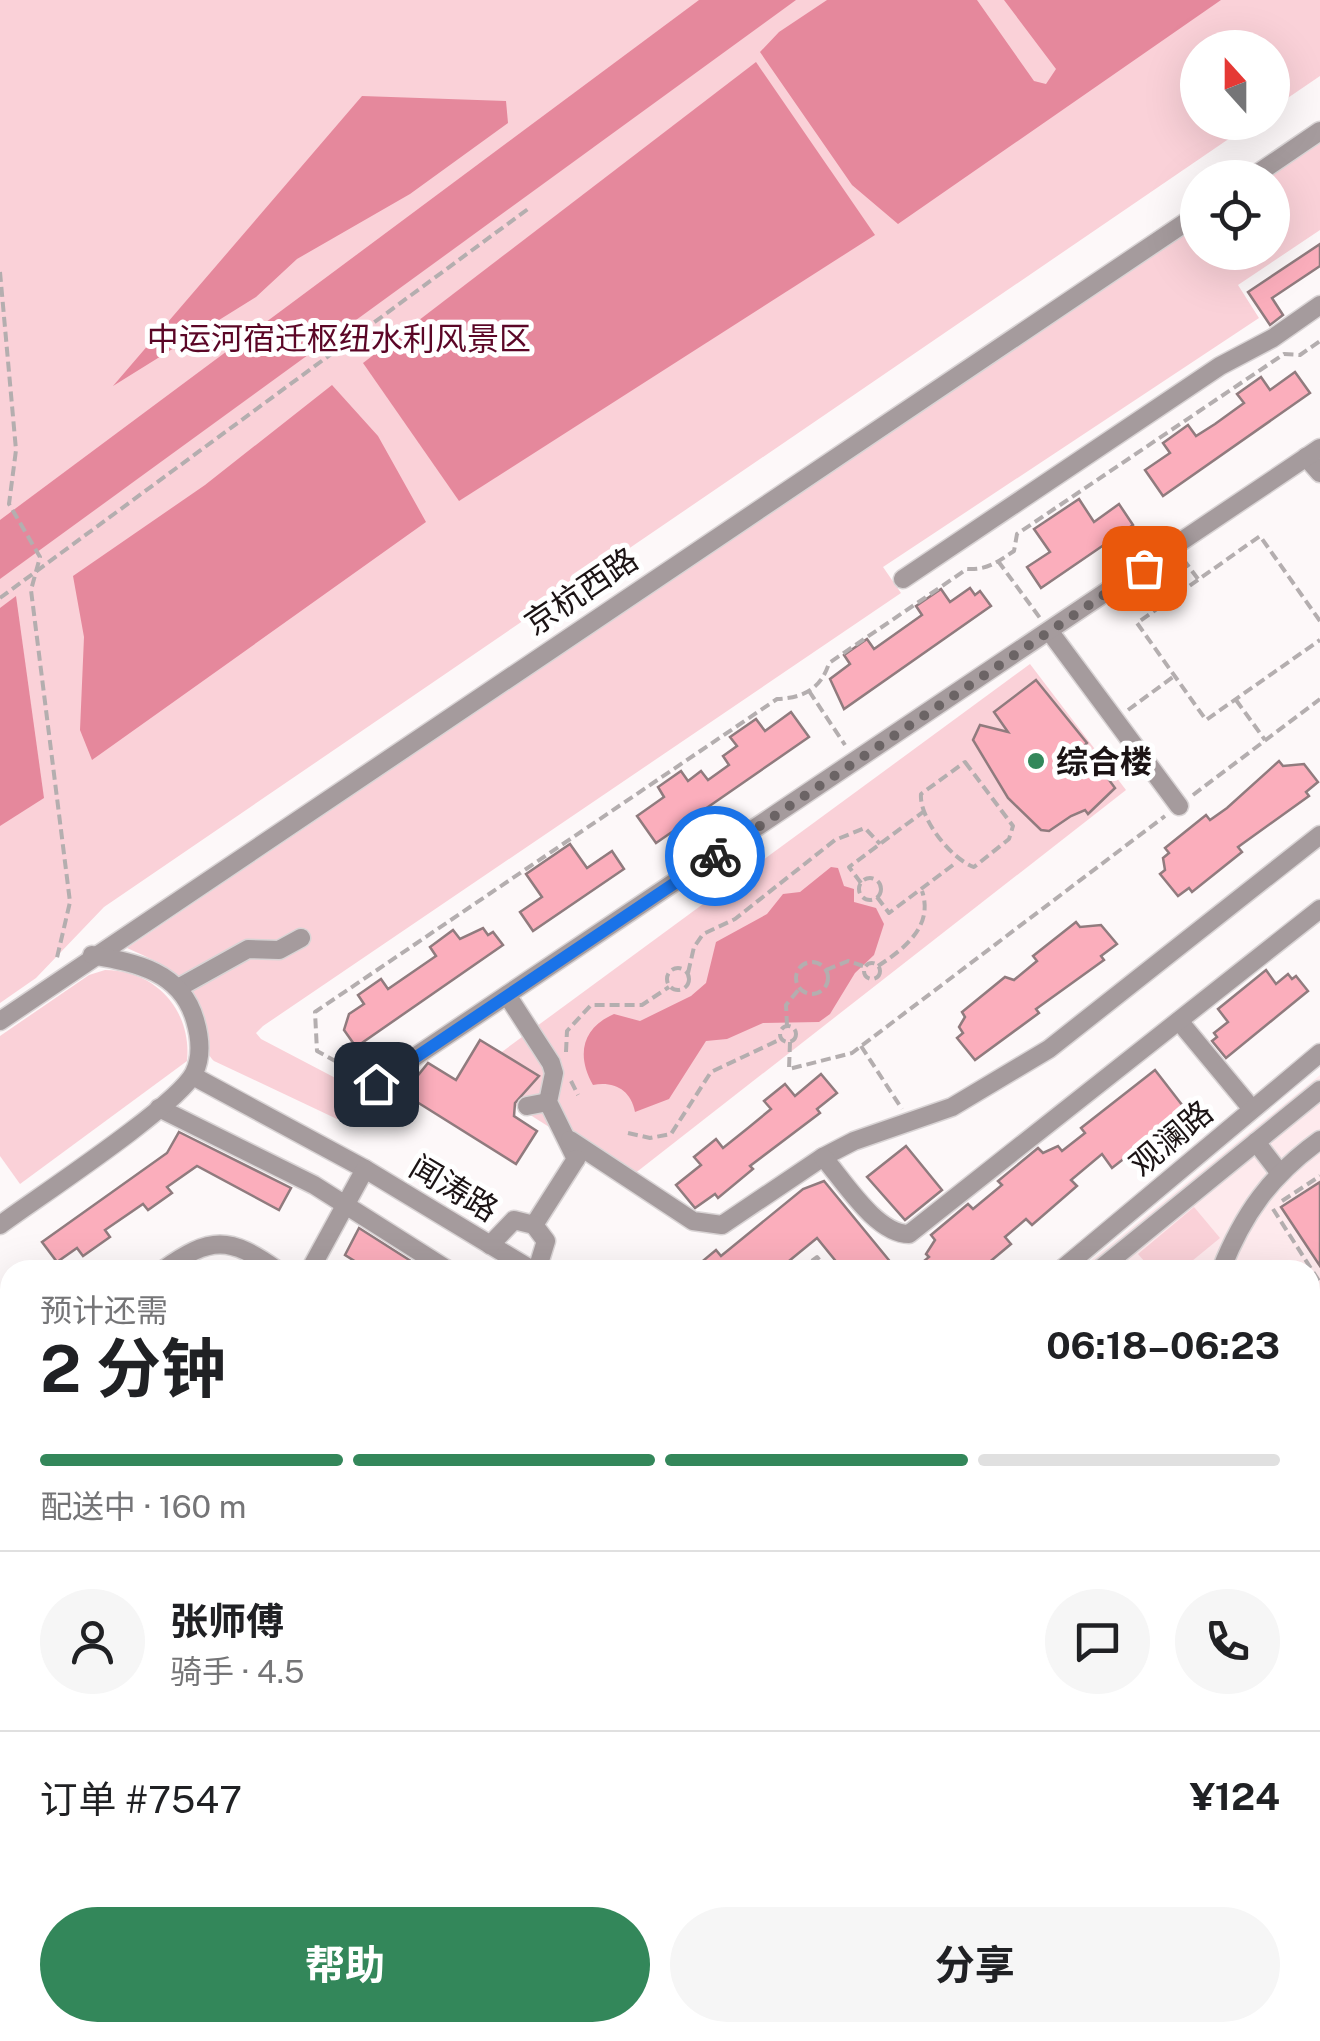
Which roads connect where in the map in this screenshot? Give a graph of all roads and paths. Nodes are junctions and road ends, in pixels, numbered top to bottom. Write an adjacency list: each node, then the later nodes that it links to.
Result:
1 (1320, 132): 2 (street)
2 (1278, 160)
3 (528, 210): 12 (path)
4 (1180, 226): 36 (street, 京杭西路)
5 (0, 272): 12 (path)
6 (1320, 306): 13 (street)
7 (1320, 341): 11 (path)
8 (1313, 452): 9 (street); 10 (street)
9 (1320, 472)
10 (1175, 546): 14 (path); 17 (street)
11 (998, 562): 17 (path); 20 (path)
12 (36, 570): 15 (path); 41 (path)
13 (903, 579)
14 (1198, 579): 16 (path); 19 (path)
15 (0, 598)
16 (1320, 620)
17 (1050, 632): 23 (street); 25 (street)
18 (1320, 640): 22 (path)
19 (1175, 676): 22 (path); 23 (path)
20 (809, 690): 25 (path); 56 (path)
21 (1320, 699): 24 (path)
22 (1236, 700): 24 (path)
23 (1116, 719): 26 (street)
24 (1265, 741): 26 (path)
25 (856, 762): 45 (street)
26 (1179, 806): 51 (path)
27 (923, 812): 29 (path); 30 (path); 30 (path)
28 (1320, 835): 63 (street)
29 (880, 844): 31 (path); 40 (path)
30 (959, 860): 32 (path)
31 (861, 882): 33 (path); 33 (path)
32 (921, 889): 33 (path); 37 (path)
33 (876, 897)
34 (1320, 909): 47 (street)
35 (301, 938): 43 (street)
36 (92, 955): 41 (street, 京杭西路); 43 (street)
37 (878, 966): 38 (path); 38 (path)
38 (865, 967): 39 (path)
39 (826, 970): 44 (path); 44 (path)
40 (688, 973): 42 (path); 42 (path)
41 (49, 986): 46 (street, 京杭西路)
42 (669, 987): 53 (path)
43 (178, 988): 55 (street)
44 (800, 988): 48 (path)
45 (507, 995): 56 (street); 59 (street)
46 (0, 1021)
47 (1179, 1021): 62 (street); 68 (street)
48 (788, 1026): 49 (path); 50 (path)
49 (781, 1038): 50 (path); 64 (path)
50 (790, 1042): 51 (path)
51 (861, 1046): 63 (path)
52 (1320, 1053): 62 (street, 观澜路)
53 (566, 1056)
54 (566, 1068): 58 (path)
55 (193, 1076): 61 (street); 71 (street, 闻涛路)
56 (376, 1084)
57 (1320, 1090): 67 (street)
58 (578, 1095)
59 (548, 1102): 60 (street); 65 (street)
60 (527, 1106)
61 (159, 1108): 74 (street); 76 (street)
62 (1252, 1110): 84 (street, 观澜路)
63 (903, 1123): 68 (street)
64 (628, 1133)
65 (570, 1140): 69 (street); 70 (street)
66 (1320, 1140): 72 (street)
67 (1256, 1142): 72 (street); 85 (street)
68 (823, 1158): 70 (street)
69 (576, 1160): 70 (street); 75 (street)
70 (608, 1166)
71 (365, 1169): 74 (street); 77 (street, 闻涛路)
72 (1279, 1172): 86 (street)
73 (1320, 1176): 87 (path)
74 (346, 1204): 80 (street); 81 (street)
75 (534, 1224): 77 (street); 83 (street)
76 (0, 1225)
77 (490, 1245): 82 (street, 闻涛路)
78 (177, 1260): 79 (street)
79 (263, 1260)
80 (315, 1260)
81 (433, 1260)
82 (516, 1260)
83 (538, 1260)
84 (1073, 1260)
85 (1111, 1260)
86 (1225, 1260)
87 (1306, 1260)

